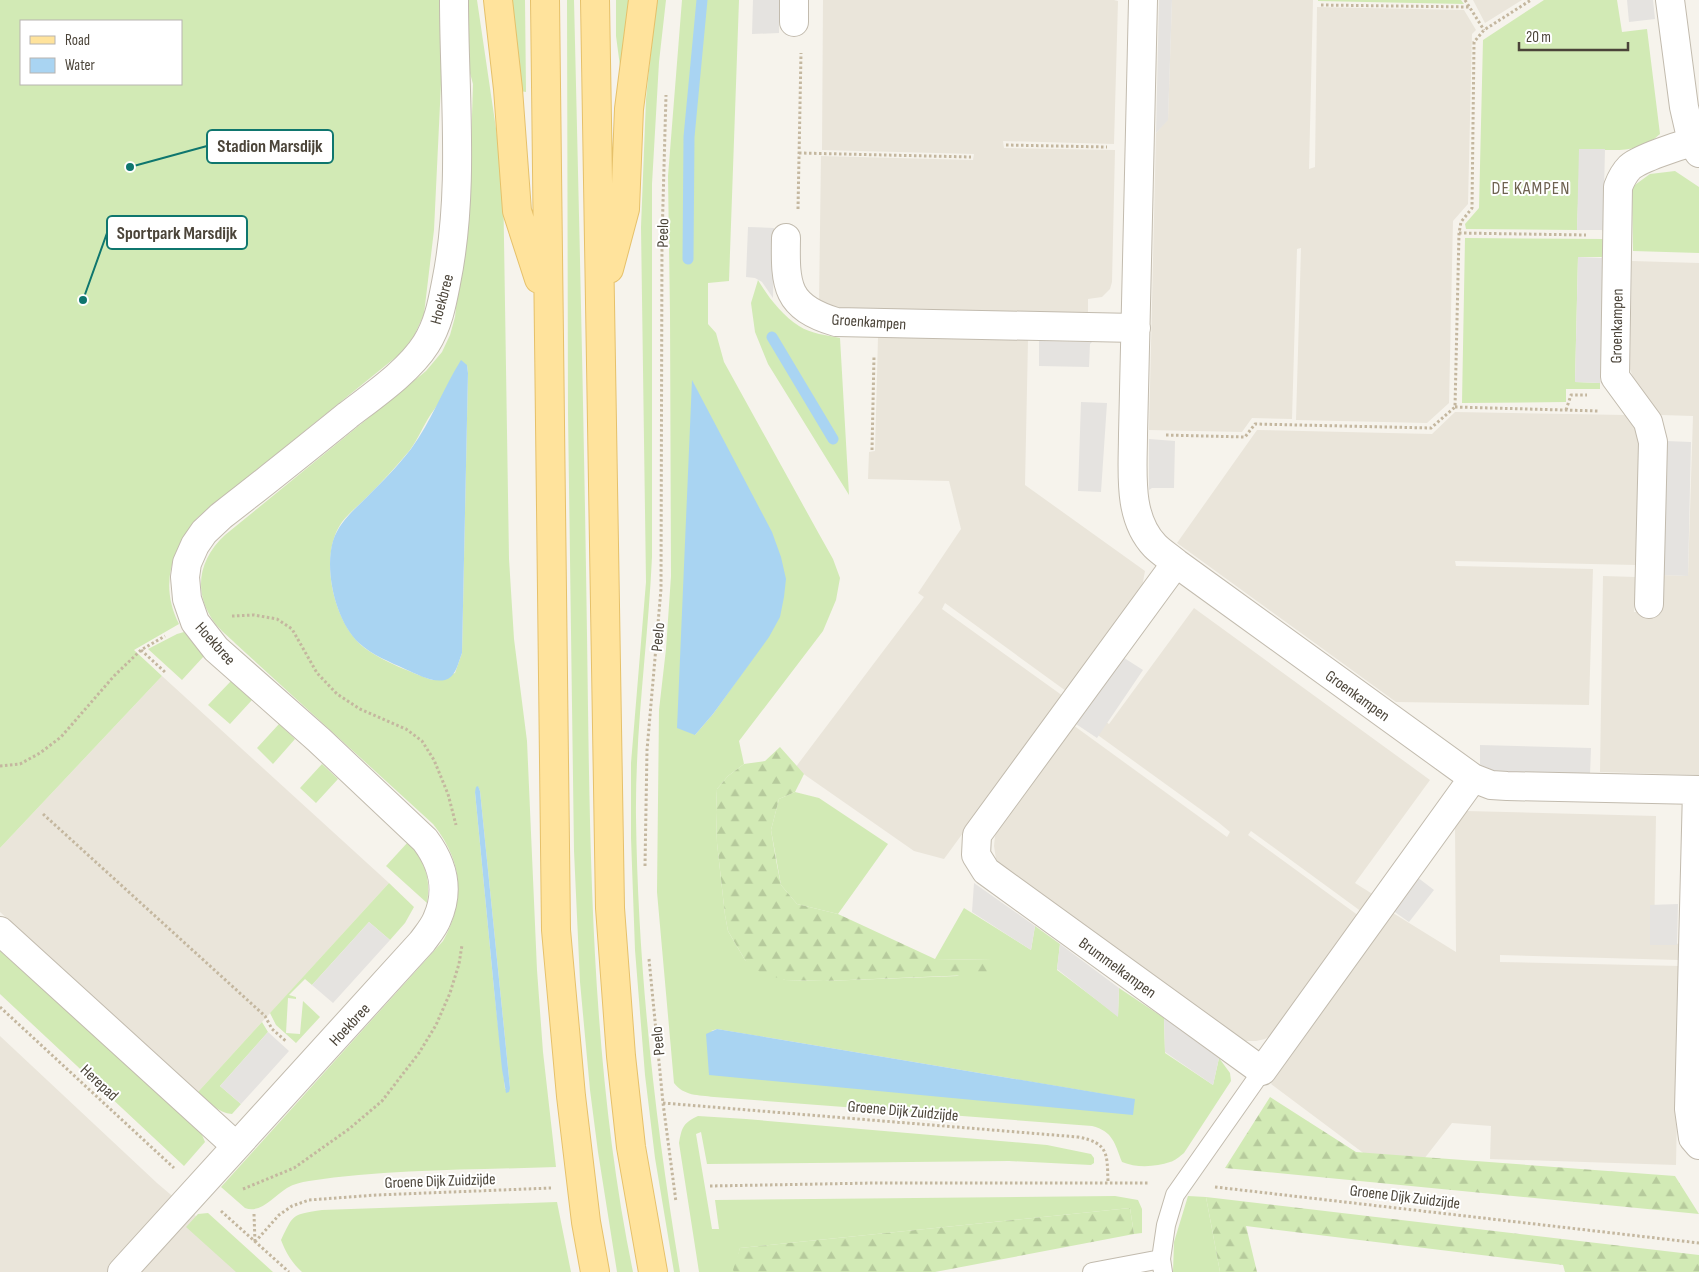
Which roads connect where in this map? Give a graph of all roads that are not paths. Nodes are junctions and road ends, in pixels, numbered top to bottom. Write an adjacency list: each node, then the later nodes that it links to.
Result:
1 (454, 0): 20 (street, Hoekbree)
2 (498, 0): 11 (main road)
3 (545, 0): 11 (main road)
4 (595, 0): 10 (main road)
5 (643, 0): 10 (main road)
6 (1143, 0): 12 (street, Groenkampen)
7 (1670, 0): 8 (street, Groenkampen)
8 (1695, 147): 14 (street, Groenkampen)
9 (786, 238): 12 (street, Groenkampen)
10 (600, 302): 24 (main road)
11 (547, 304): 23 (main road)
12 (1136, 328): 13 (street, Groenkampen)
13 (1176, 563): 15 (street, Groenkampen); 18 (street, Brummelkampen)
14 (1649, 604)
15 (1473, 778): 16 (street, Groenkampen); 18 (street)
16 (1698, 790): 19 (street)
17 (0, 931): 20 (street)
18 (1262, 1071): 21 (lane)
19 (1699, 1145)
20 (236, 1146): 22 (street, Hoekbree)
21 (1162, 1266): 25 (lane)
22 (122, 1272)
23 (595, 1272)
24 (653, 1272)
25 (1092, 1272)

